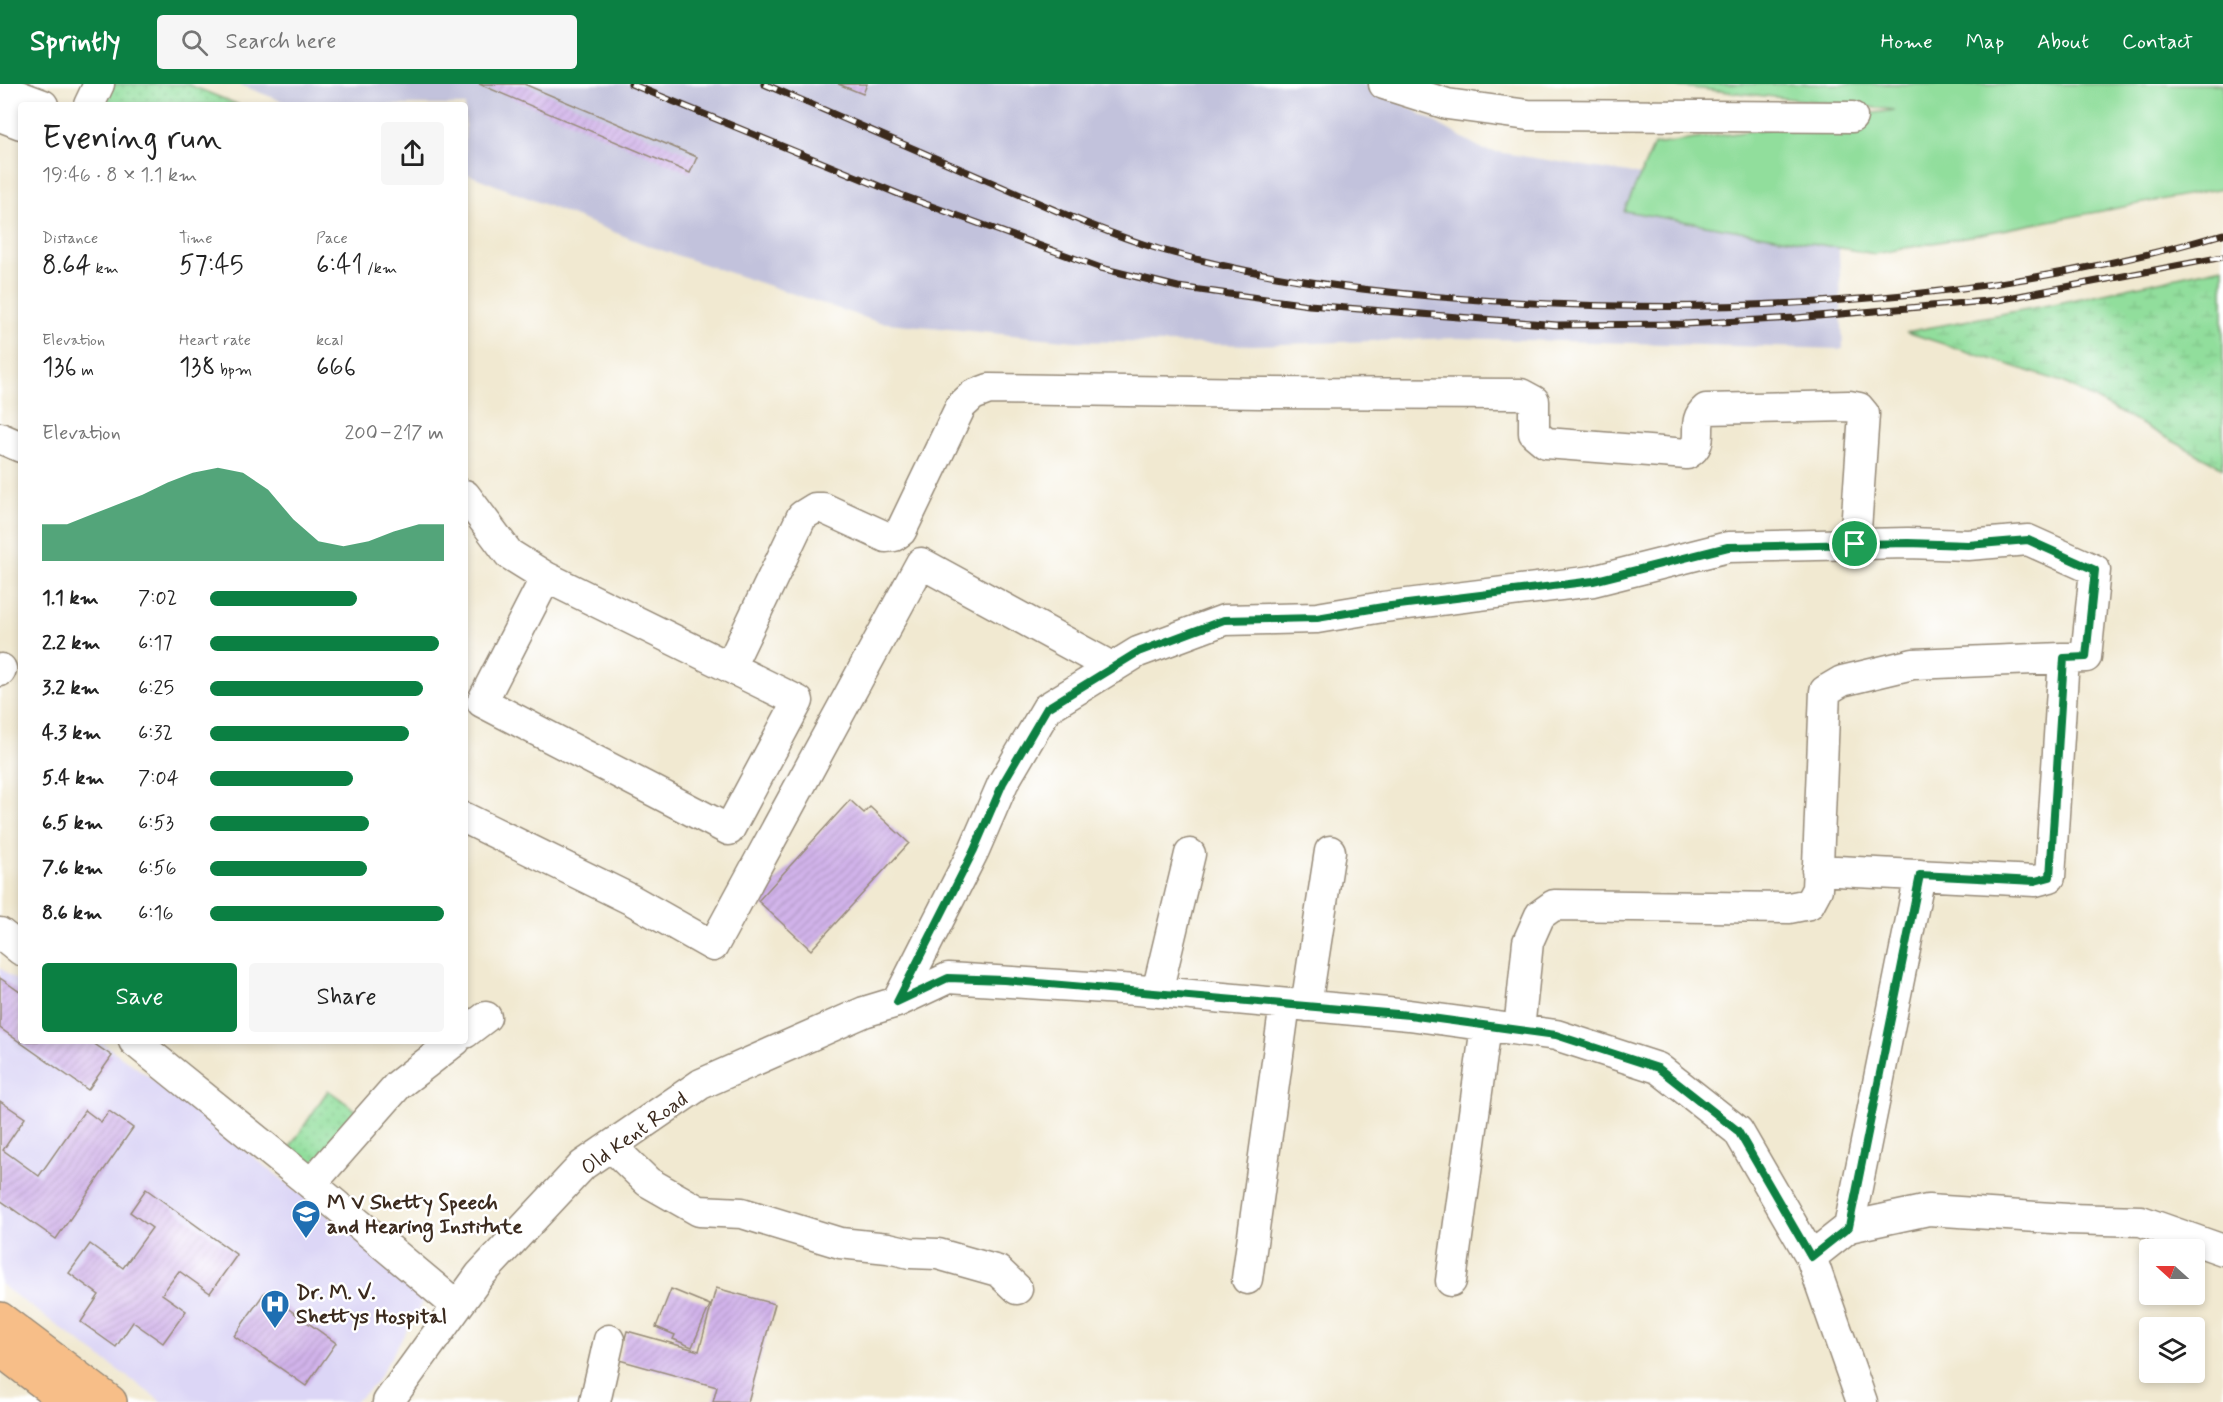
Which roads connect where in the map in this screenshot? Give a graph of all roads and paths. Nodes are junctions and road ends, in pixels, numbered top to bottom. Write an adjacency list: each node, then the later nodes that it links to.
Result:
1 (99, 84): 5 (street)
2 (1384, 84): 7 (street)
3 (0, 89): 4 (street)
4 (35, 102)
5 (90, 102)
6 (0, 116): 8 (street)
7 (1852, 117)
8 (18, 123)
9 (0, 438): 10 (street)
10 (18, 446)
11 (468, 499): 13 (street)
12 (1855, 544): 14 (street); 15 (street); 16 (street)
13 (546, 577): 15 (street); 15 (street)
14 (2064, 658): 20 (street); 21 (street)
15 (730, 667)
16 (1113, 668): 17 (street); 25 (street)
17 (468, 819)
18 (1330, 851): 26 (street)
19 (1190, 855): 24 (street)
20 (1818, 870): 21 (street); 28 (street)
21 (1920, 875): 33 (street)
22 (0, 933): 23 (street)
23 (18, 948)
24 (1156, 992): 25 (street, Old Kent Road); 26 (street, Old Kent Road)
25 (897, 1002): 31 (street, Old Kent Road)
26 (1295, 1005): 27 (street, Old Kent Road); 36 (street)
27 (1486, 1026): 28 (street, Old Kent Road); 37 (street)
28 (1519, 1030): 35 (street, Old Kent Road)
29 (138, 1044): 32 (street)
30 (451, 1044): 32 (street)
31 (611, 1146): 38 (street); 39 (street, Old Kent Road)
32 (311, 1184): 39 (street)
33 (1849, 1227): 34 (street); 35 (street)
34 (2223, 1250)
35 (1811, 1257): 47 (street, Old Kent Road)
36 (1247, 1279)
37 (1450, 1281)
38 (1017, 1289)
39 (457, 1306): 45 (street, Old Kent Road)
40 (0, 1319): 44 (main road)
41 (609, 1340): 46 (street)
42 (0, 1349): 43 (main road)
43 (69, 1402)
44 (110, 1402)
45 (388, 1402)
46 (595, 1402)
47 (1862, 1402)

